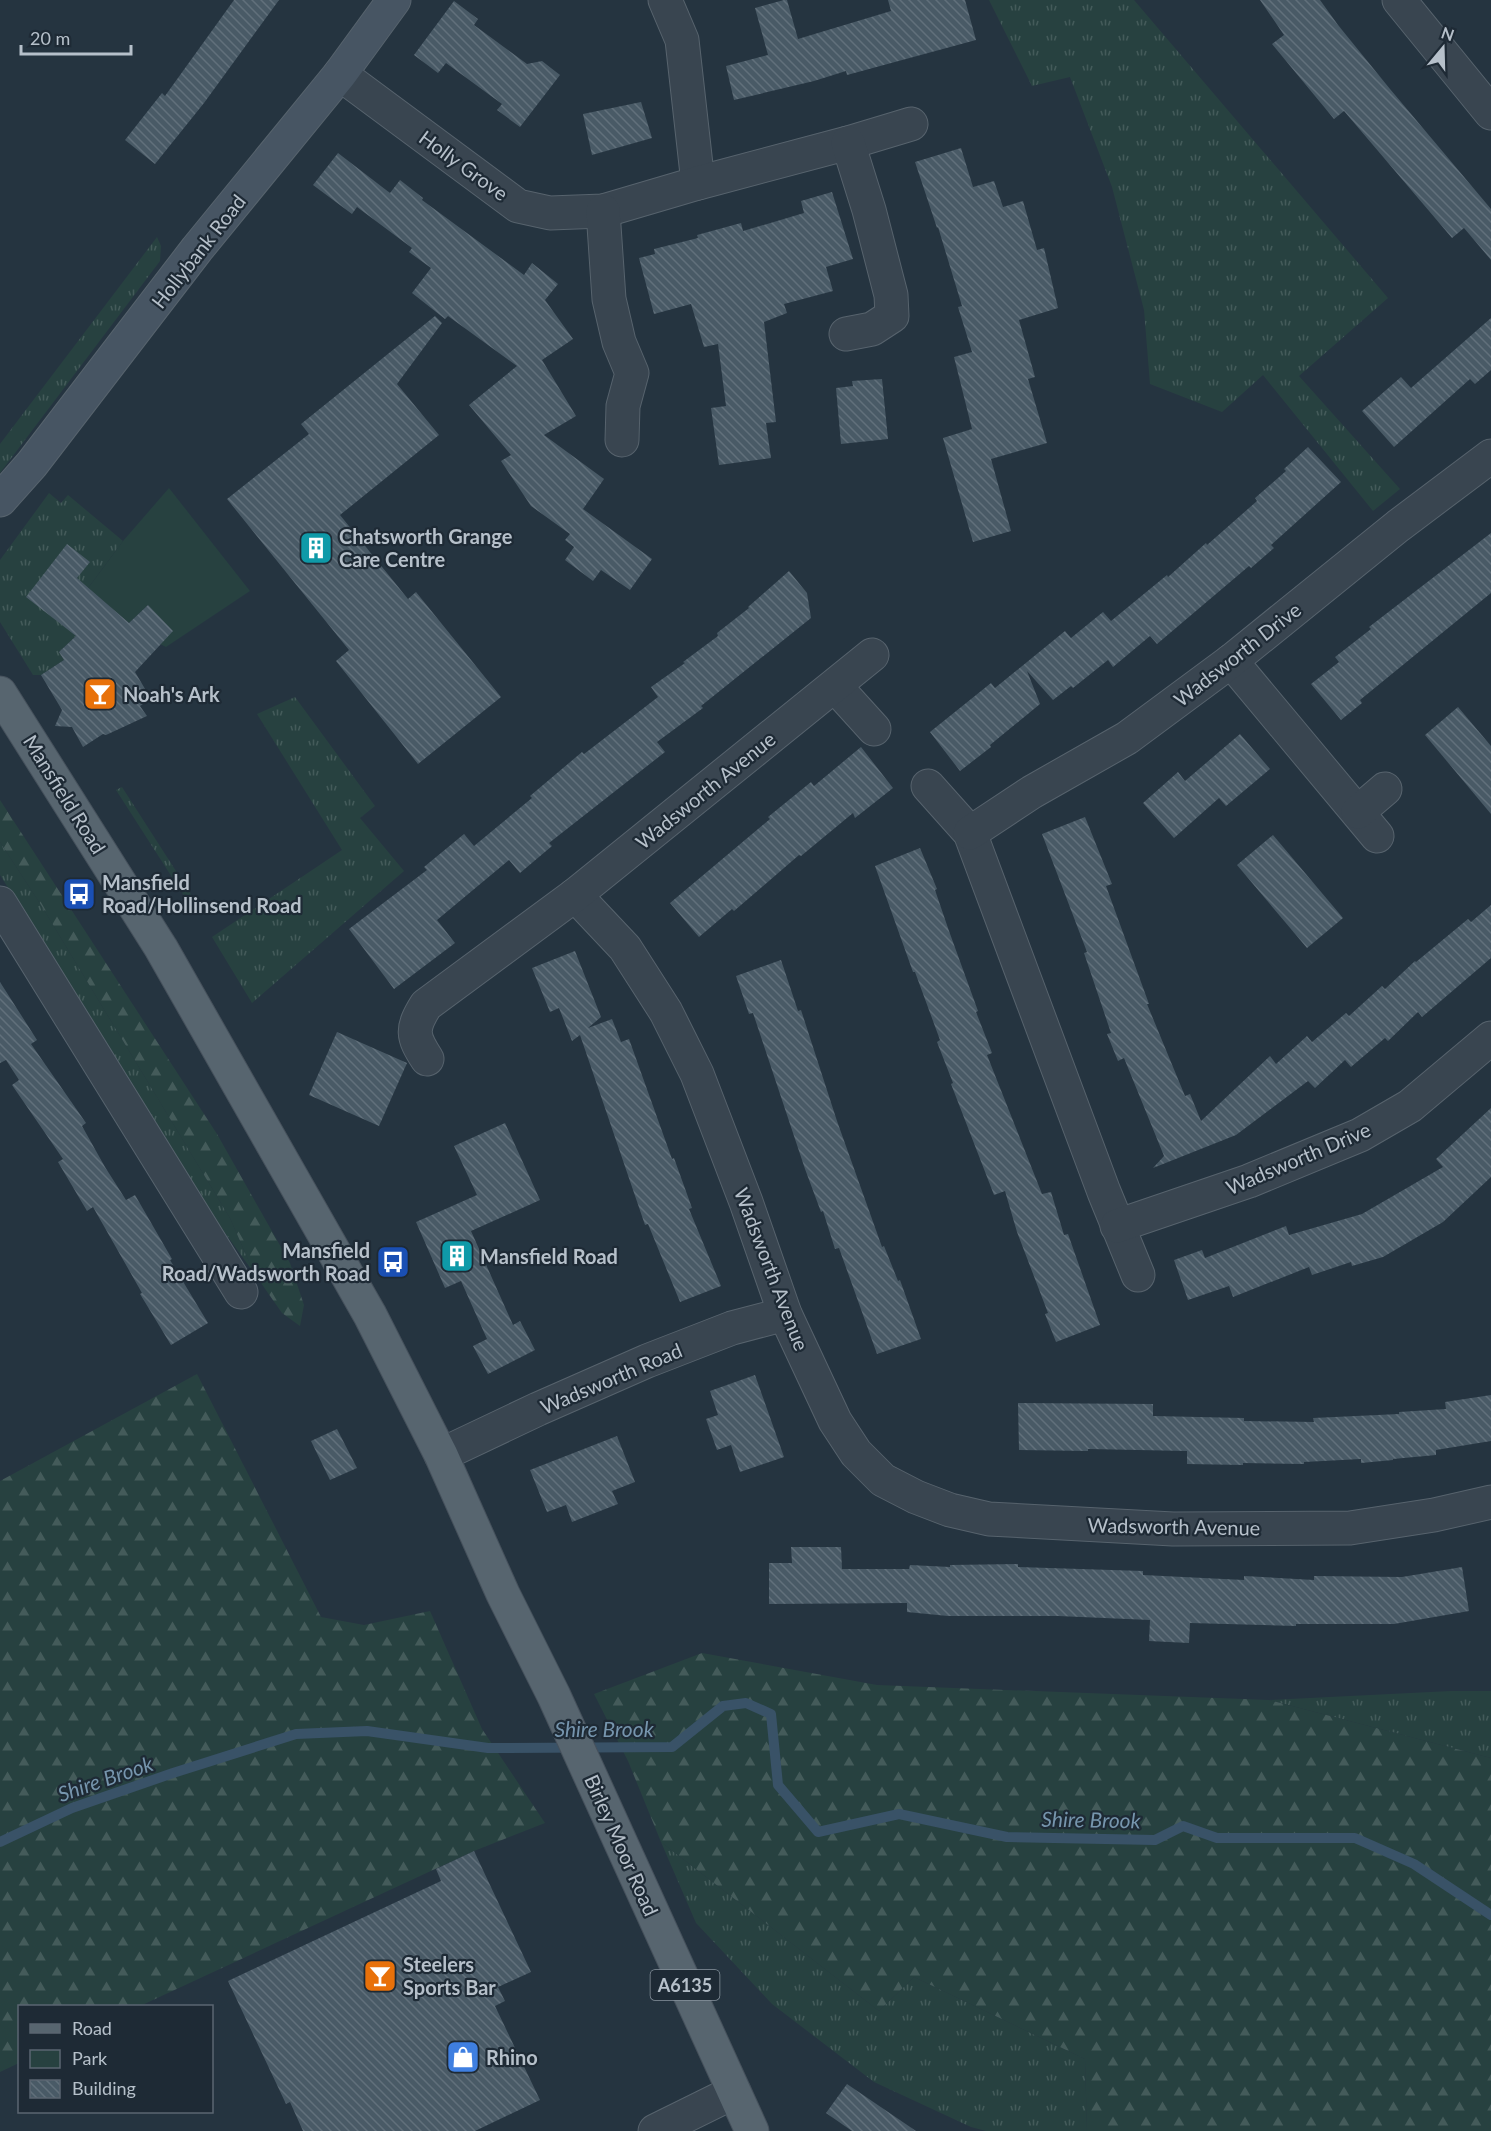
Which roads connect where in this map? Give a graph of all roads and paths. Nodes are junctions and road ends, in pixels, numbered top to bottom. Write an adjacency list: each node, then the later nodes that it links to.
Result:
1 (394, 0): 4 (main road, Hollybank Road)
2 (665, 0): 8 (street)
3 (1399, 0): 5 (street)
4 (340, 74): 9 (street, Holly Grove); 13 (main road, Hollybank Road)
5 (1491, 113)
6 (911, 124): 7 (street, Holly Grove)
7 (848, 143): 8 (street, Holly Grove); 10 (street)
8 (698, 183): 9 (street, Holly Grove)
9 (603, 212): 11 (street)
10 (846, 334)
11 (622, 440)
12 (1491, 456): 15 (street, Wadsworth Drive)
13 (0, 500)
14 (872, 655): 16 (street, Wadsworth Avenue)
15 (1231, 661): 20 (street); 21 (street, Wadsworth Drive)
16 (834, 686): 18 (street); 22 (street, Wadsworth Avenue)
17 (0, 693): 30 (main road, Mansfield Road / A6135)
18 (874, 729)
19 (928, 786): 21 (street)
20 (1385, 789)
21 (970, 833): 26 (street)
22 (575, 895): 25 (street, Wadsworth Avenue); 29 (street, Wadsworth Avenue)
23 (0, 903): 28 (street)
24 (1491, 1038): 26 (street, Wadsworth Drive)
25 (427, 1059)
26 (1118, 1226): 27 (street)
27 (1138, 1275)
28 (241, 1292)
29 (785, 1314): 30 (street, Wadsworth Road); 31 (street, Wadsworth Avenue)
30 (441, 1455): 32 (main road, Mansfield Road / A6135)
31 (1491, 1502)
32 (488, 1560): 33 (main road, Birley Moor Road / A6135)
33 (734, 2092): 34 (street); 35 (main road, Birley Moor Road / A6135)
34 (655, 2131)
35 (752, 2131)

